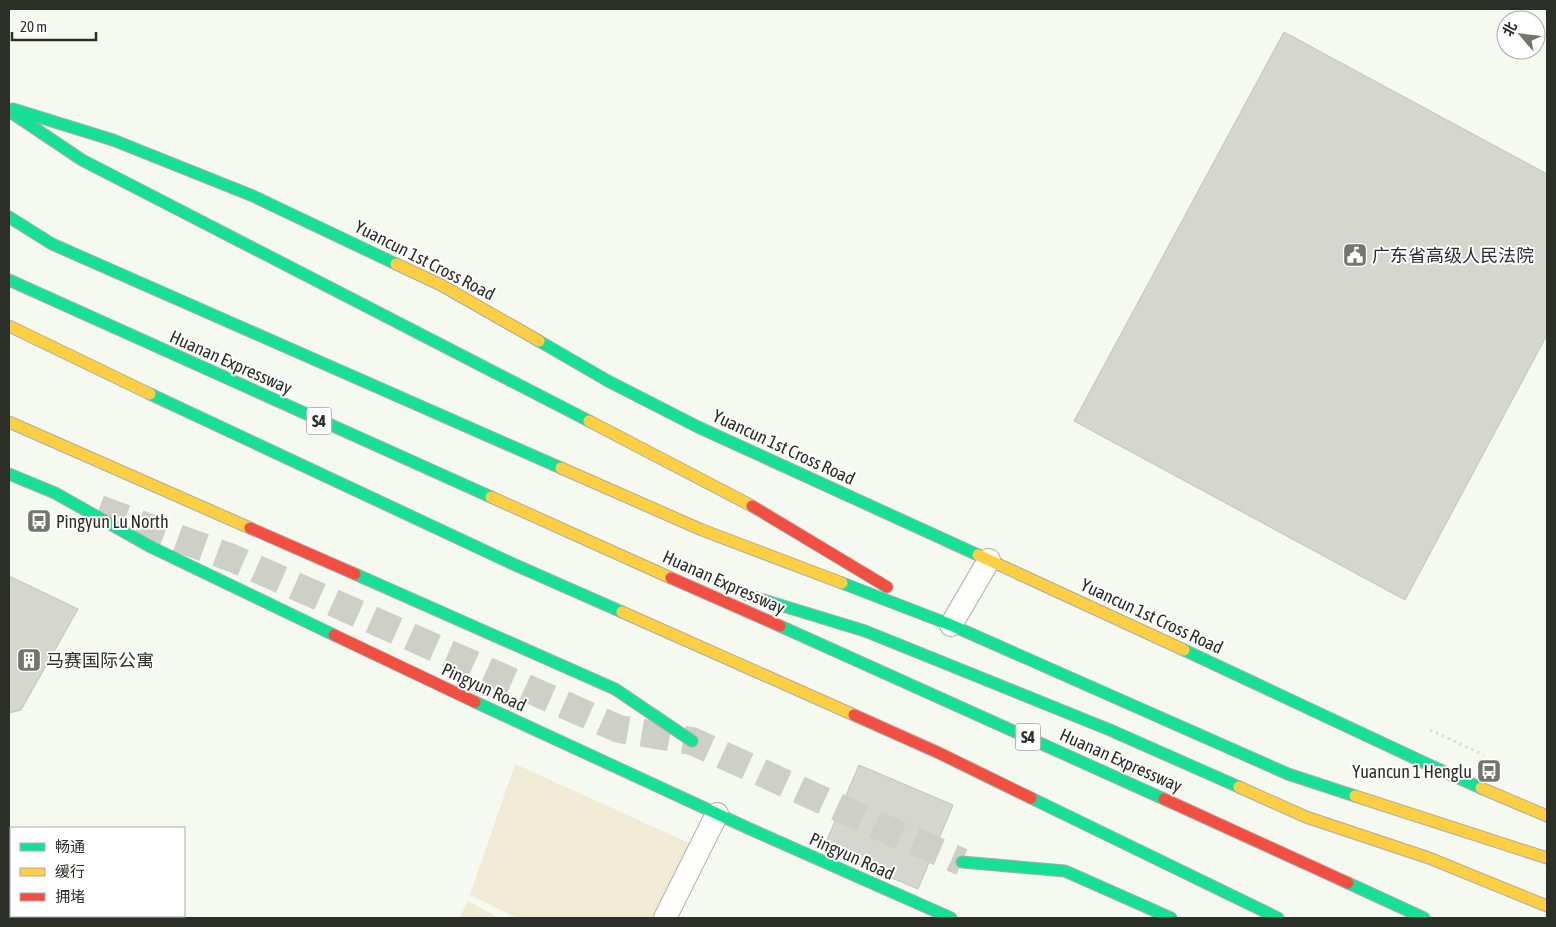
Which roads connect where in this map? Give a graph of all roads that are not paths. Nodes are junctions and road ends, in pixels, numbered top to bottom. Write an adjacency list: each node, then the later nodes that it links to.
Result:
1 (9, 108): 9 (main road, Yuancun 1st Cross Road)
2 (9, 111): 10 (main road)
3 (9, 217): 10 (main road)
4 (9, 280): 8 (main road, Huanan Expressway / S4)
5 (9, 326): 20 (main road)
6 (9, 422): 11 (main road)
7 (9, 474): 12 (main road, Pingyun Road)
8 (631, 560): 16 (main road); 21 (main road, Huanan Expressway / S4)
9 (989, 560): 10 (street); 13 (main road, Yuancun 1st Cross Road)
10 (951, 625): 14 (main road)
11 (692, 742)
12 (717, 814): 17 (street); 18 (main road, Pingyun Road)
13 (1547, 816)
14 (1547, 858)
15 (962, 862): 19 (main road)
16 (1547, 906)
17 (665, 918)
18 (951, 918)
19 (1171, 918)
20 (1278, 918)
21 (1424, 918)

